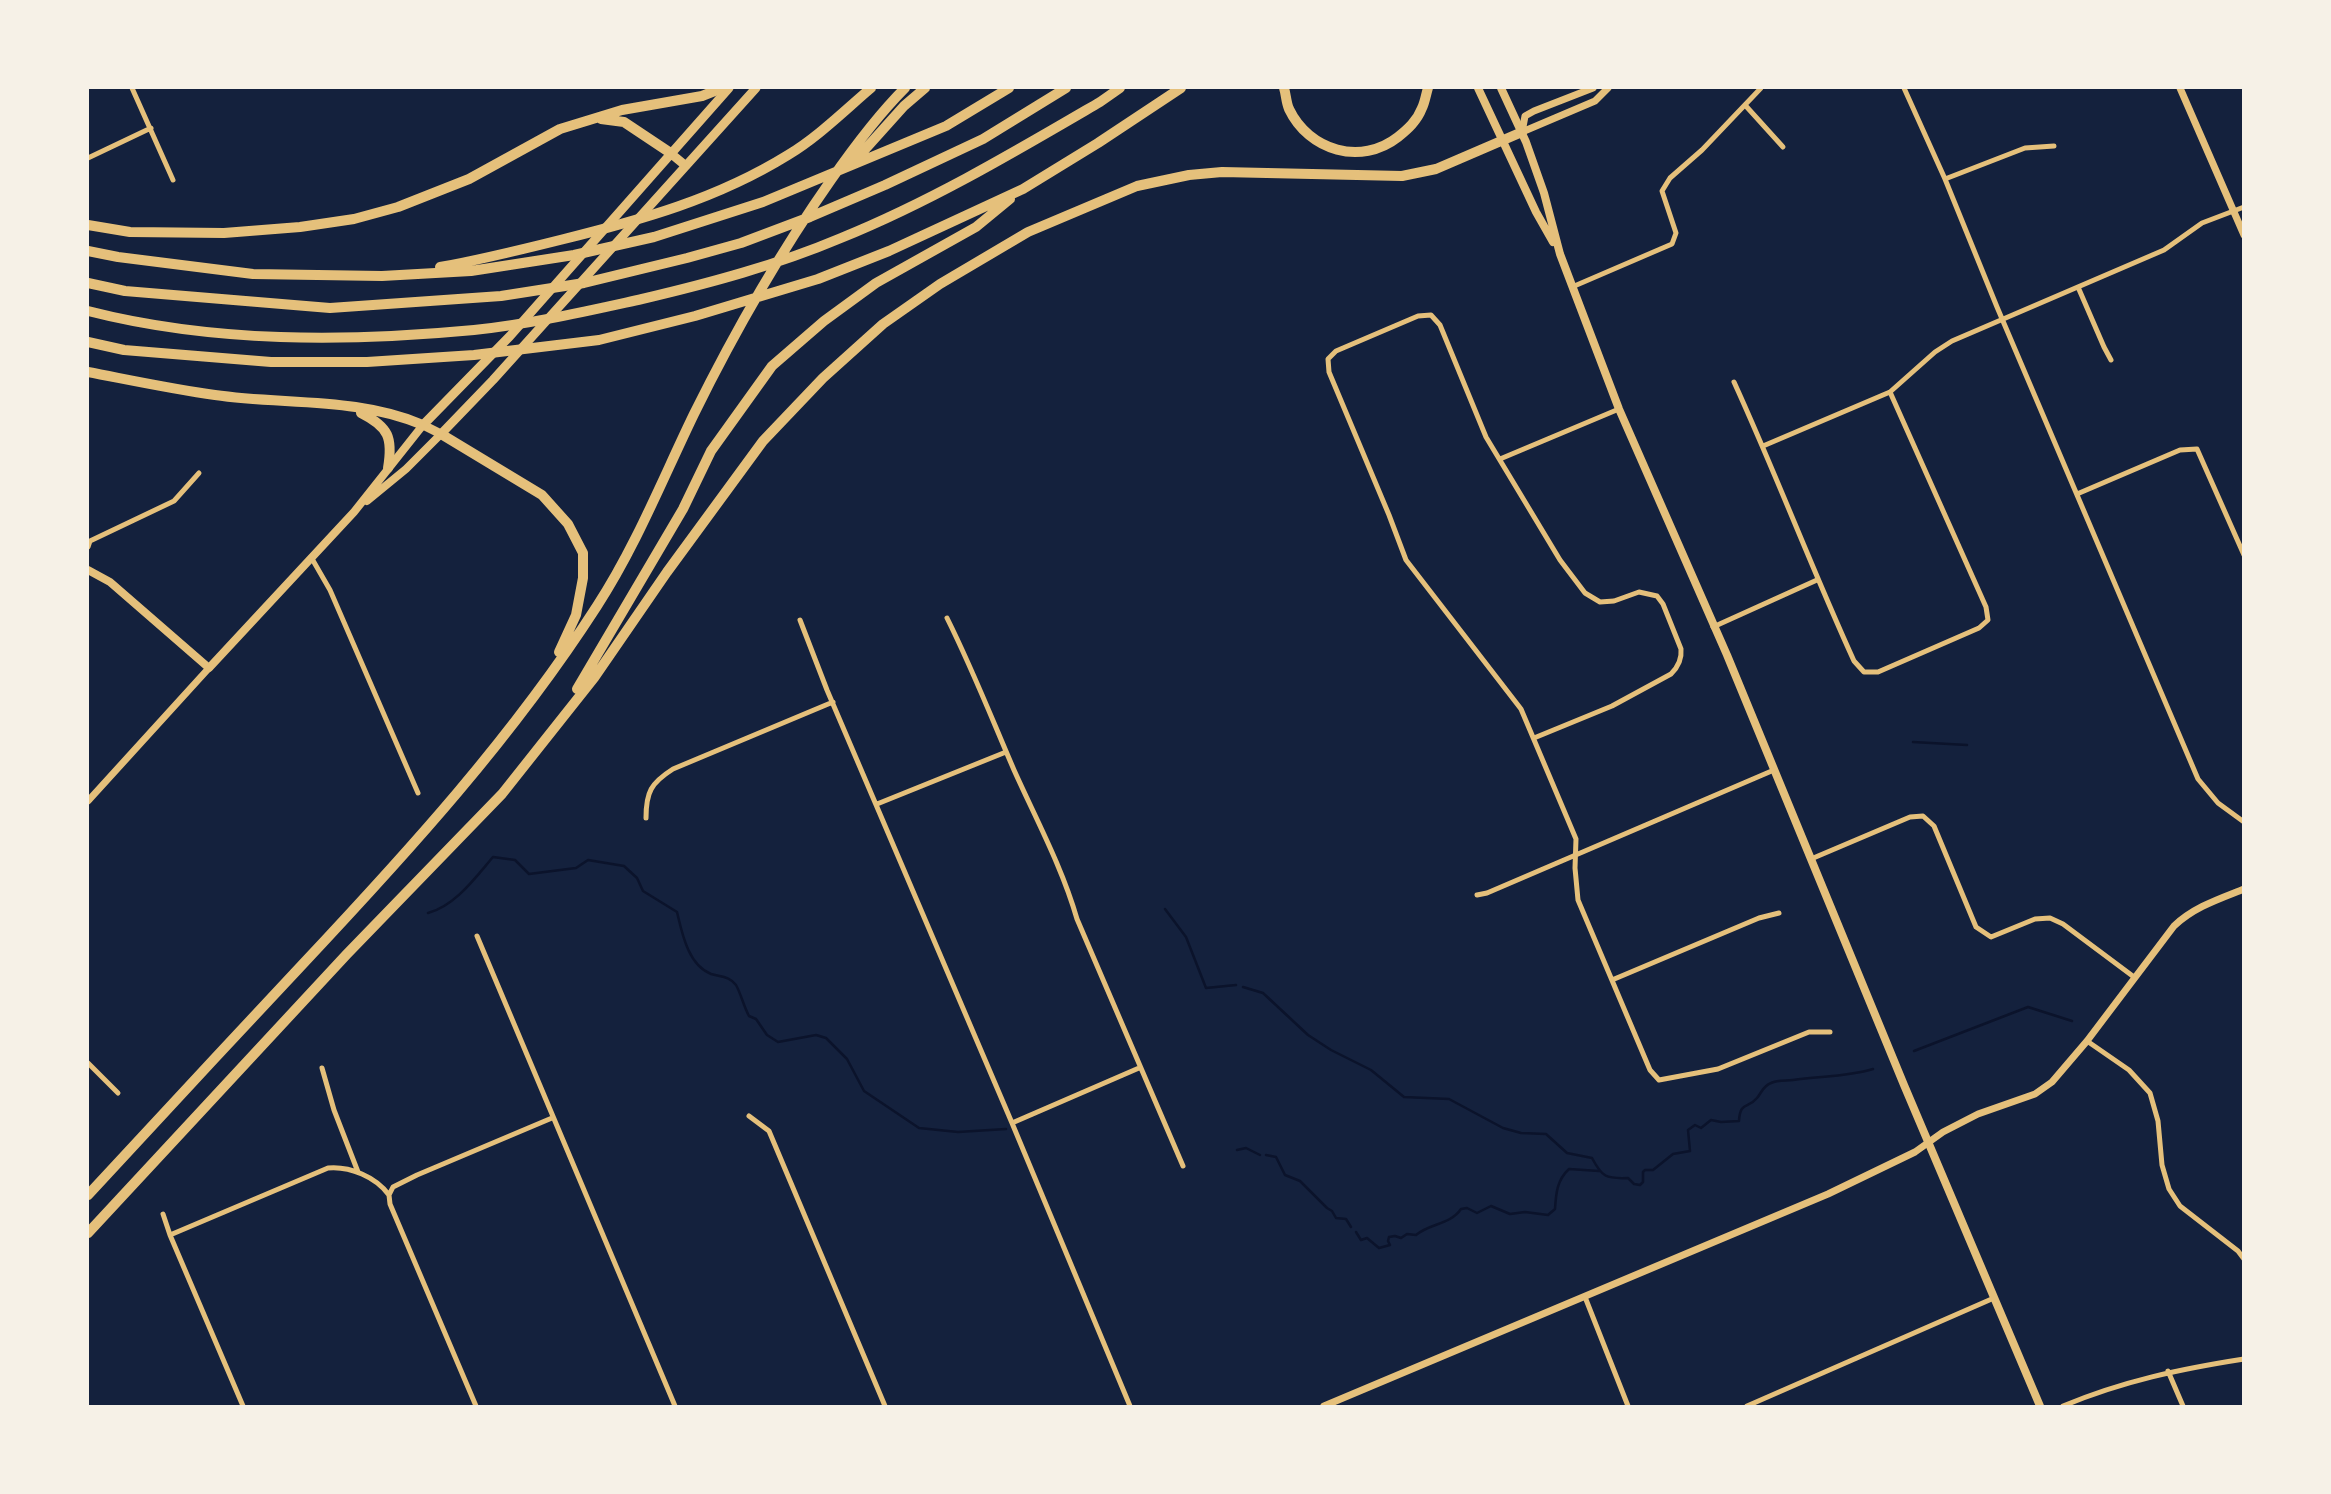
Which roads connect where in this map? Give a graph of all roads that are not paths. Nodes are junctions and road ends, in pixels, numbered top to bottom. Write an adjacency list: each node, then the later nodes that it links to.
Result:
1 (132, 88): 23 (street)
2 (722, 88): 22 (highway)
3 (729, 88): 28 (main road)
4 (756, 88): 30 (main road)
5 (871, 88): 41 (highway)
6 (905, 88): 35 (highway)
7 (926, 88): 35 (highway)
8 (1009, 88): 41 (highway)
9 (1066, 88): 42 (highway)
10 (1120, 88): 45 (highway)
11 (1181, 88): 33 (highway)
12 (1284, 88): 13 (highway)
13 (1427, 88)
14 (1478, 88): 25 (main road)
15 (1501, 88): 24 (main road)
16 (1593, 88): 24 (street)
17 (1608, 88): 24 (street)
18 (1761, 88): 21 (street)
19 (1904, 88): 31 (street)
20 (2180, 88): 36 (street)
21 (1745, 105): 27 (street); 43 (street)
22 (594, 118): 28 (highway); 37 (highway)
23 (150, 128): 29 (street); 32 (street)
24 (1522, 132): 25 (highway); 40 (main road)
25 (1504, 142): 40 (main road); 77 (highway)
26 (2054, 146): 31 (street)
27 (1783, 147)
28 (669, 152): 30 (main road); 54 (main road)
29 (88, 158)
30 (686, 166): 55 (main road)
31 (1945, 179): 46 (street)
32 (173, 180)
33 (1023, 189): 47 (highway); 77 (highway)
34 (2244, 207): 36 (street)
35 (809, 211): 71 (highway)
36 (2233, 211): 38 (street); 44 (street)
37 (88, 225)
38 (2244, 235)
39 (88, 251): 41 (highway)
40 (1560, 254): 43 (main road)
41 (382, 276)
42 (88, 283)
43 (1572, 287): 53 (main road)
44 (2078, 287): 46 (street); 48 (street)
45 (88, 311)
46 (2003, 320): 51 (street); 60 (street)
47 (88, 342)
48 (2111, 360)
49 (88, 372): 52 (highway)
50 (1734, 382): 56 (street)
51 (1890, 392): 56 (street); 66 (street)
52 (346, 406): 54 (highway); 58 (highway)
53 (1619, 409): 57 (street); 69 (main road)
54 (423, 425): 55 (main road); 58 (main road)
55 (441, 434): 61 (main road); 71 (highway)
56 (1763, 446): 66 (street)
57 (1500, 459): 73 (street); 73 (street)
58 (388, 468): 61 (main road)
59 (199, 473): 62 (street)
60 (2077, 494): 63 (street); 81 (street)
61 (354, 512): 64 (main road)
62 (88, 548)
63 (2244, 555)
64 (311, 557): 70 (main road); 76 (street)
65 (88, 570): 70 (main road)
66 (1817, 580): 69 (street)
67 (947, 618): 74 (street)
68 (800, 620): 72 (street)
69 (1713, 627): 75 (main road)
70 (209, 668): 78 (street)
71 (536, 694): 102 (highway)
72 (832, 702): 79 (street); 80 (street)
73 (1534, 738): 82 (street)
74 (1006, 752): 79 (street); 93 (street)
75 (1774, 770): 82 (street); 83 (main road)
76 (418, 793)
77 (502, 794): 105 (highway)
78 (88, 801)
79 (877, 804): 98 (street)
80 (646, 818)
81 (2244, 822)
82 (1577, 854): 85 (street); 89 (street)
83 (1811, 859): 88 (street); 99 (main road)
84 (2244, 889): 88 (street)
85 (1477, 895)
86 (1779, 913): 89 (street)
87 (477, 936): 97 (street)
88 (2134, 977): 91 (street)
89 (1612, 980): 90 (street)
90 (1830, 1032)
91 (2087, 1041): 99 (street); 107 (street)
92 (88, 1063): 95 (street)
93 (1139, 1068): 98 (street); 100 (street)
94 (322, 1069): 101 (street)
95 (118, 1093)
96 (749, 1116): 115 (street)
97 (552, 1118): 103 (street); 114 (street)
98 (1012, 1123): 116 (street)
99 (1928, 1142): 108 (street); 109 (main road)
100 (1182, 1166)
101 (358, 1172): 103 (street); 106 (street)
102 (88, 1195)
103 (390, 1195): 113 (street)
104 (163, 1214): 106 (street)
105 (88, 1233)
106 (170, 1235): 112 (street)
107 (2244, 1259)
108 (1585, 1297): 117 (street); 118 (street)
109 (1994, 1298): 119 (street); 120 (main road)
110 (2244, 1359): 111 (street)
111 (2168, 1371): 121 (street); 122 (street)
112 (243, 1406)
113 (476, 1406)
114 (675, 1406)
115 (886, 1406)
116 (1130, 1406)
117 (1324, 1406)
118 (1628, 1406)
119 (1747, 1406)
120 (2040, 1406)
121 (2063, 1406)
122 (2183, 1406)

